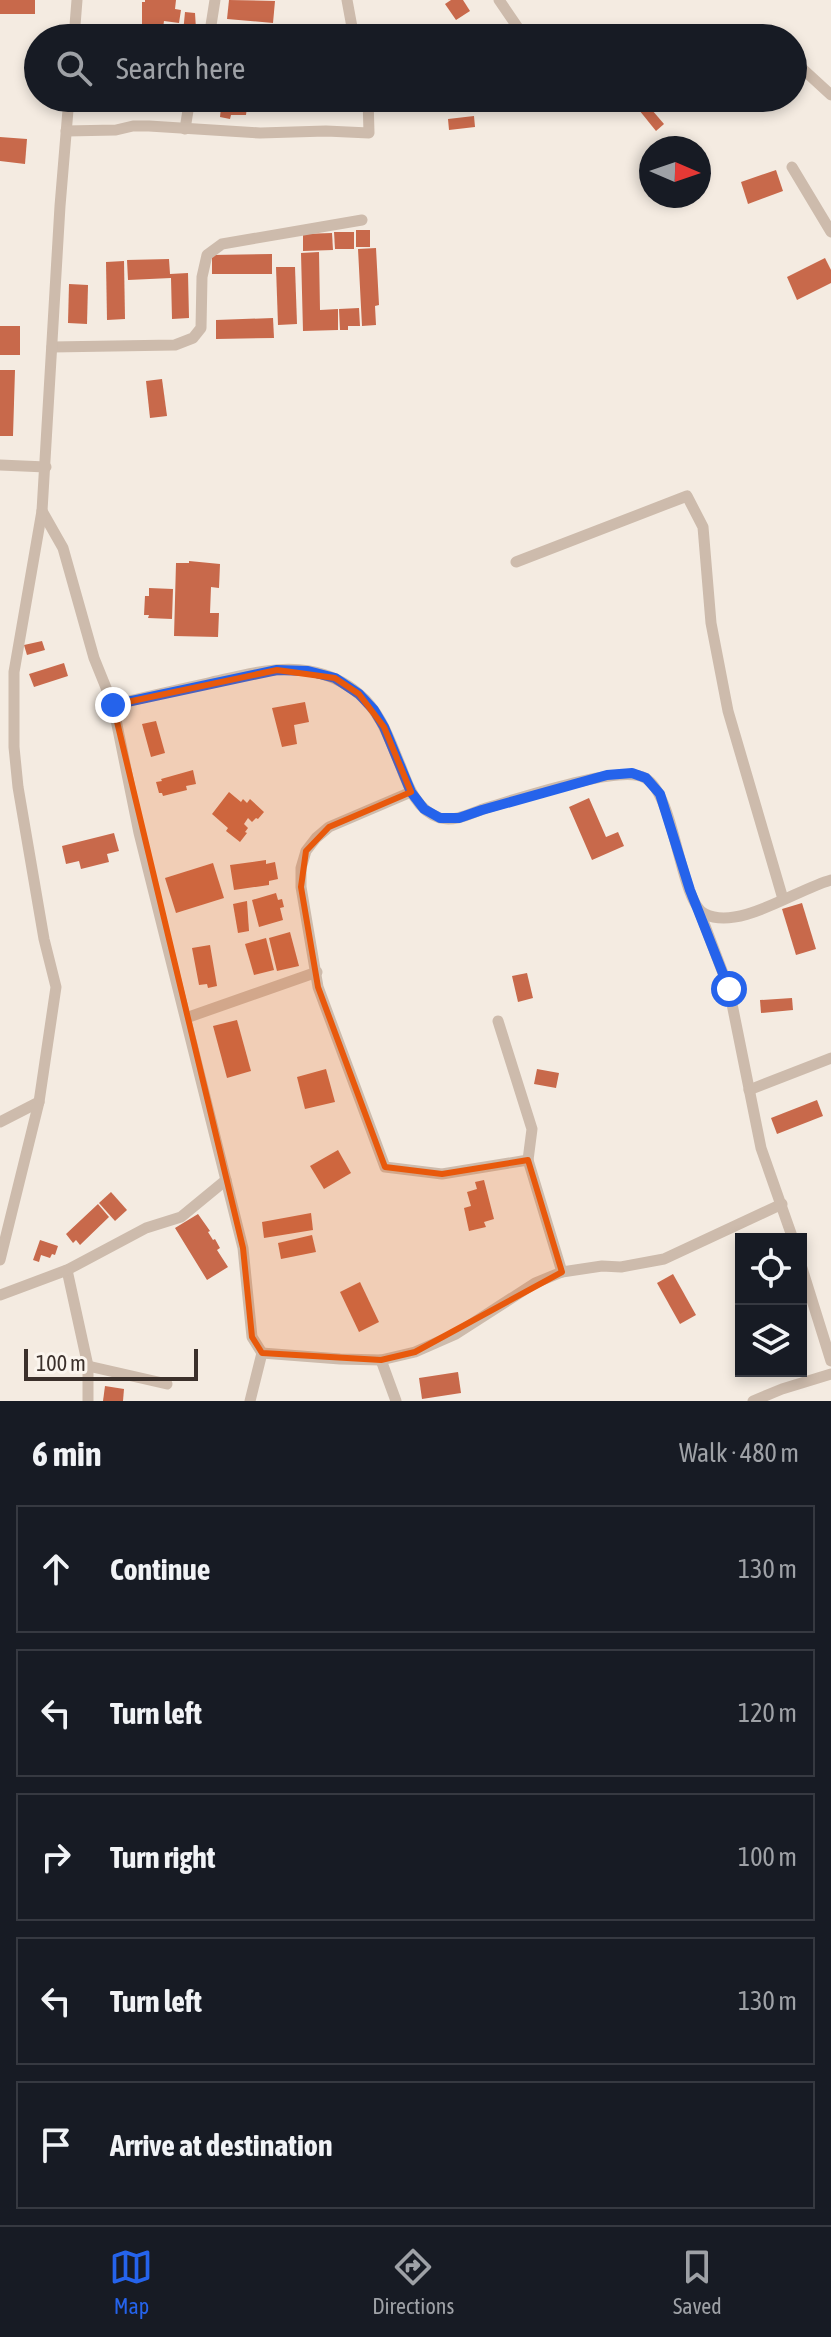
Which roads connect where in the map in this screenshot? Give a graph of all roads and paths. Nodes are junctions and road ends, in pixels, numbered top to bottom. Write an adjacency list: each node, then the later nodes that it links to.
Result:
1 (77, 0): 5 (street)
2 (215, 0): 6 (street)
3 (347, 0): 7 (street)
4 (499, 0): 8 (street)
5 (75, 24)
6 (211, 24)
7 (351, 24)
8 (515, 24)
9 (807, 73): 10 (street)
10 (831, 95)
11 (68, 112): 15 (street)
12 (188, 112): 14 (street)
13 (368, 112): 14 (street)
14 (185, 129): 15 (street)
15 (66, 131): 19 (street)
16 (792, 167): 18 (street)
17 (362, 220): 19 (street)
18 (831, 232)
19 (52, 347): 21 (street)
20 (0, 465): 21 (street)
21 (46, 467): 22 (street)
22 (42, 511): 24 (street); 34 (street)
23 (516, 562): 27 (street)
24 (113, 705): 25 (street); 30 (street)
25 (411, 792): 28 (street); 29 (street)
26 (831, 880): 27 (street)
27 (783, 899): 28 (street)
28 (699, 909): 33 (street)
29 (317, 972): 30 (street); 36 (street)
30 (186, 1018): 37 (street)
31 (498, 1021): 36 (street)
32 (831, 1058): 33 (street)
33 (749, 1090): 38 (street)
34 (39, 1102): 35 (street); 40 (street)
35 (0, 1122)
36 (528, 1160): 42 (street)
37 (226, 1180): 41 (street); 45 (street)
38 (782, 1204): 39 (street); 42 (street)
39 (791, 1233)
40 (0, 1260)
41 (67, 1270): 44 (street); 48 (street)
42 (562, 1272): 46 (street)
43 (807, 1284): 47 (street)
44 (0, 1295)
45 (262, 1353): 46 (street); 52 (street)
46 (381, 1360): 53 (street)
47 (831, 1361)
48 (88, 1366): 50 (street); 51 (street)
49 (831, 1374): 54 (street)
50 (167, 1384)
51 (88, 1401)
52 (250, 1401)
53 (396, 1401)
54 (753, 1401)

